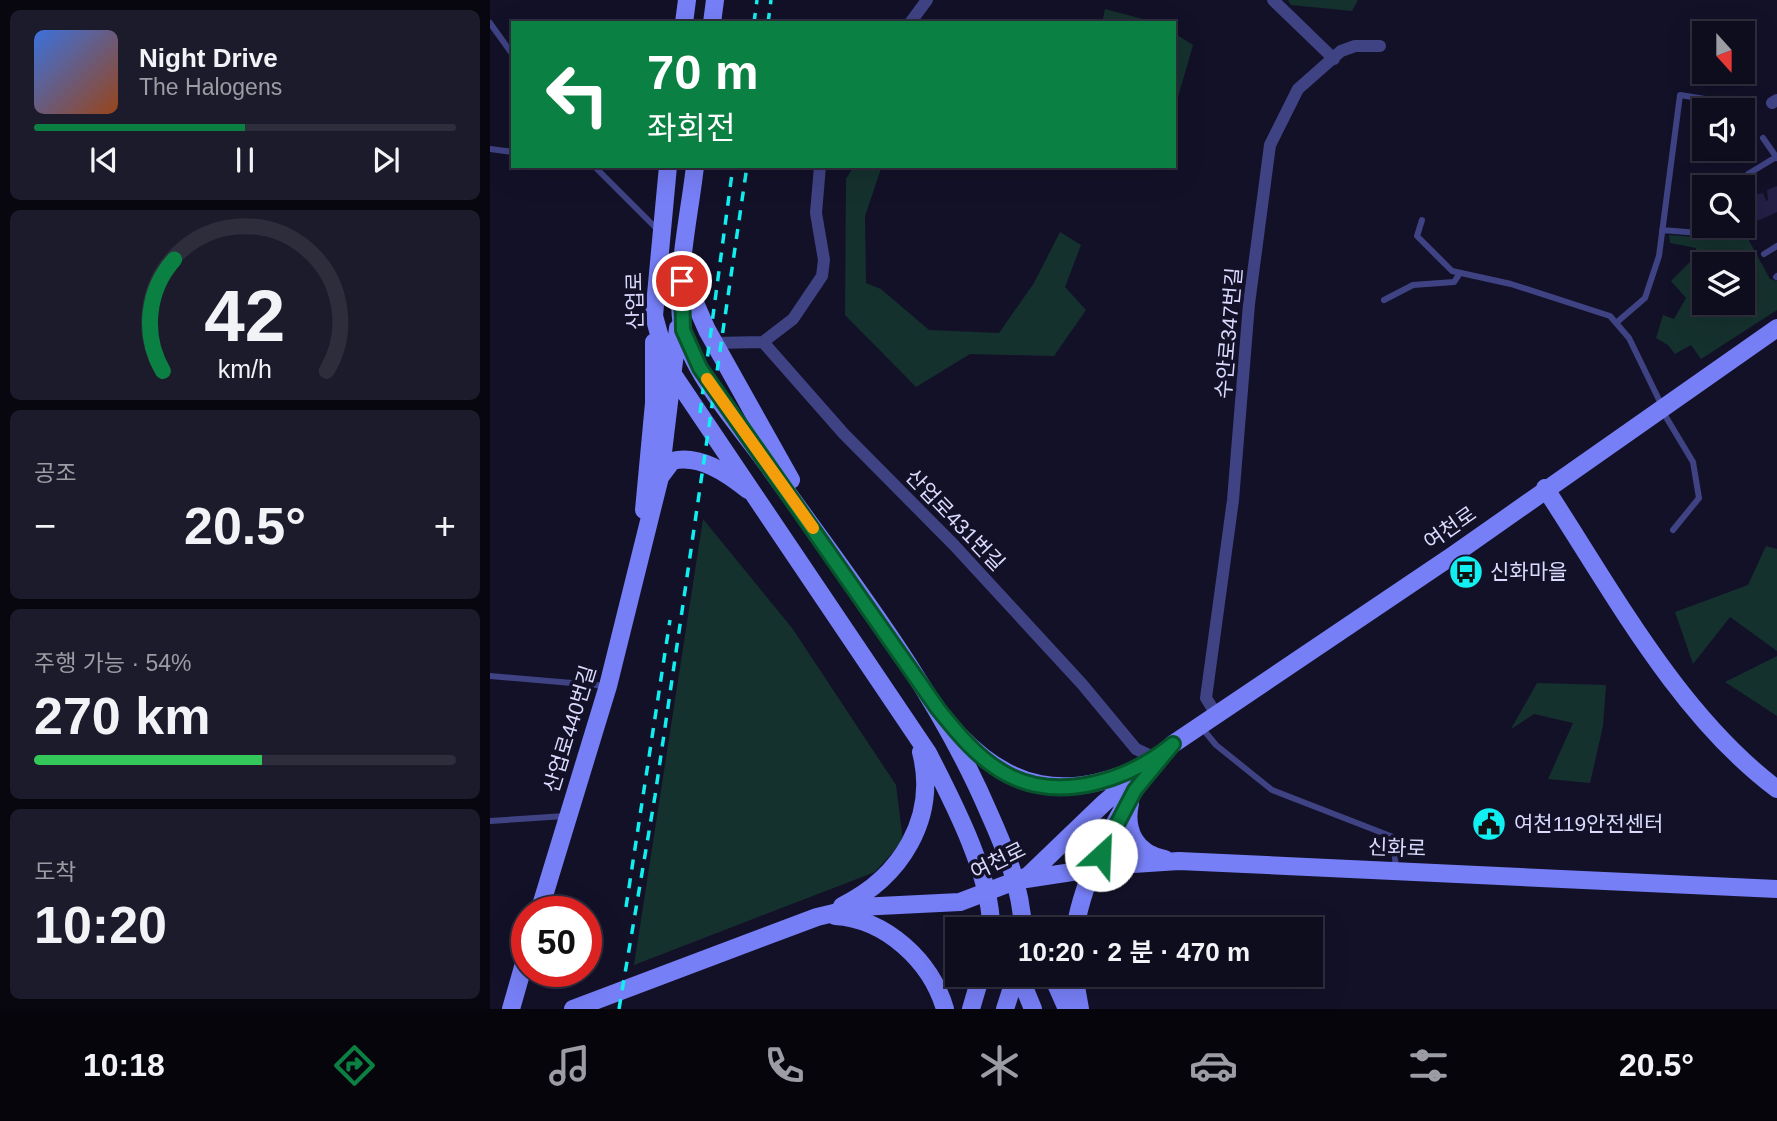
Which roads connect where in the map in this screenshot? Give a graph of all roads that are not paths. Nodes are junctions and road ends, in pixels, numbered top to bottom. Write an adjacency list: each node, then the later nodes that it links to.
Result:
1 (687, 0): 5 (main road)
2 (715, 0): 6 (main road)
3 (927, 0): 7 (street)
4 (1273, 0): 11 (street)
5 (684, 21)
6 (712, 21)
7 (911, 21)
8 (490, 23): 10 (lane)
9 (1380, 46): 11 (street, 수안로347번길)
10 (511, 52)
11 (1334, 59): 50 (street, 수안로347번길)
12 (1699, 98): 23 (lane)
13 (1763, 138): 16 (lane)
14 (490, 149): 15 (lane)
15 (511, 152)
16 (1777, 158): 21 (lane)
17 (596, 168): 24 (lane)
18 (668, 168): 24 (main road, 산업로)
19 (695, 168): 26 (main road)
20 (820, 168): 35 (street)
21 (1748, 174)
22 (1422, 220): 29 (lane)
23 (1662, 230): 25 (lane); 33 (lane)
24 (661, 232): 32 (main road, 산업로)
25 (1692, 232)
26 (687, 238): 30 (main road); 36 (main road)
27 (1777, 246): 28 (lane)
28 (1765, 254)
29 (1461, 273): 31 (lane); 33 (lane)
30 (680, 299): 37 (main road, 산업로440번길); 38 (main road)
31 (1384, 300)
32 (654, 316): 37 (main road, 산업로); 39 (main road, 산업로440번길)
33 (1616, 323): 40 (lane)
34 (1777, 328): 40 (main road, 여천로)
35 (763, 342): 36 (street); 54 (street, 산업로431번길)
36 (714, 343): 46 (main road)
37 (673, 377): 38 (main road); 39 (main road); 41 (main road, 산업로440번길); 43 (main road, 산업로)
38 (722, 402): 46 (main road)
39 (654, 403): 45 (main road, 산업로440번길)
40 (1661, 406): 42 (main road, 여천로); 44 (lane)
41 (660, 477): 43 (main road); 45 (main road, 산업로440번길)
42 (1545, 488): 50 (main road, 여천로); 55 (main road)
43 (758, 498): 51 (main road, 산업로)
44 (1674, 530)
45 (640, 559): 48 (main road, 산업로440번길)
46 (850, 579): 49 (main road)
47 (490, 676): 48 (lane)
48 (608, 686): 57 (main road, 산업로440번길)
49 (938, 709): 54 (main road); 62 (main road)
50 (1216, 714): 52 (main road, 여천로)
51 (910, 722): 64 (main road, 산업로); 66 (main road)
52 (1199, 725): 53 (main road, 여천로); 61 (lane)
53 (1173, 744): 54 (main road, 여천로); 56 (main road)
54 (1155, 758): 62 (main road, 여천로)
55 (1777, 789)
56 (1135, 790): 59 (main road); 60 (main road)
57 (567, 816): 58 (lane); 65 (main road, 산업로440번길)
58 (490, 821)
59 (1179, 861): 60 (main road, 신화로); 61 (main road, 신화로)
60 (1095, 868): 62 (main road, 신화로); 71 (main road)
61 (1397, 870): 63 (main road, 신화로)
62 (1016, 882): 64 (main road, 여천로); 69 (main road); 70 (main road)
63 (1777, 889)
64 (988, 892): 66 (main road, 여천로); 67 (main road, 산업로); 68 (main road)
65 (544, 896)
66 (817, 917): 79 (main road, 여천로); 80 (main road)
67 (990, 917)
68 (997, 917)
69 (1021, 917)
70 (1029, 917)
71 (1079, 917)
72 (517, 987): 78 (main road)
73 (977, 987): 81 (main road)
74 (1013, 987): 82 (main road)
75 (1023, 987): 83 (main road)
76 (1057, 987): 84 (main road)
77 (1076, 987): 85 (main road)
78 (511, 1009)
79 (573, 1009)
80 (945, 1009)
81 (971, 1009)
82 (1005, 1009)
83 (1033, 1009)
84 (1067, 1009)
85 (1080, 1009)

